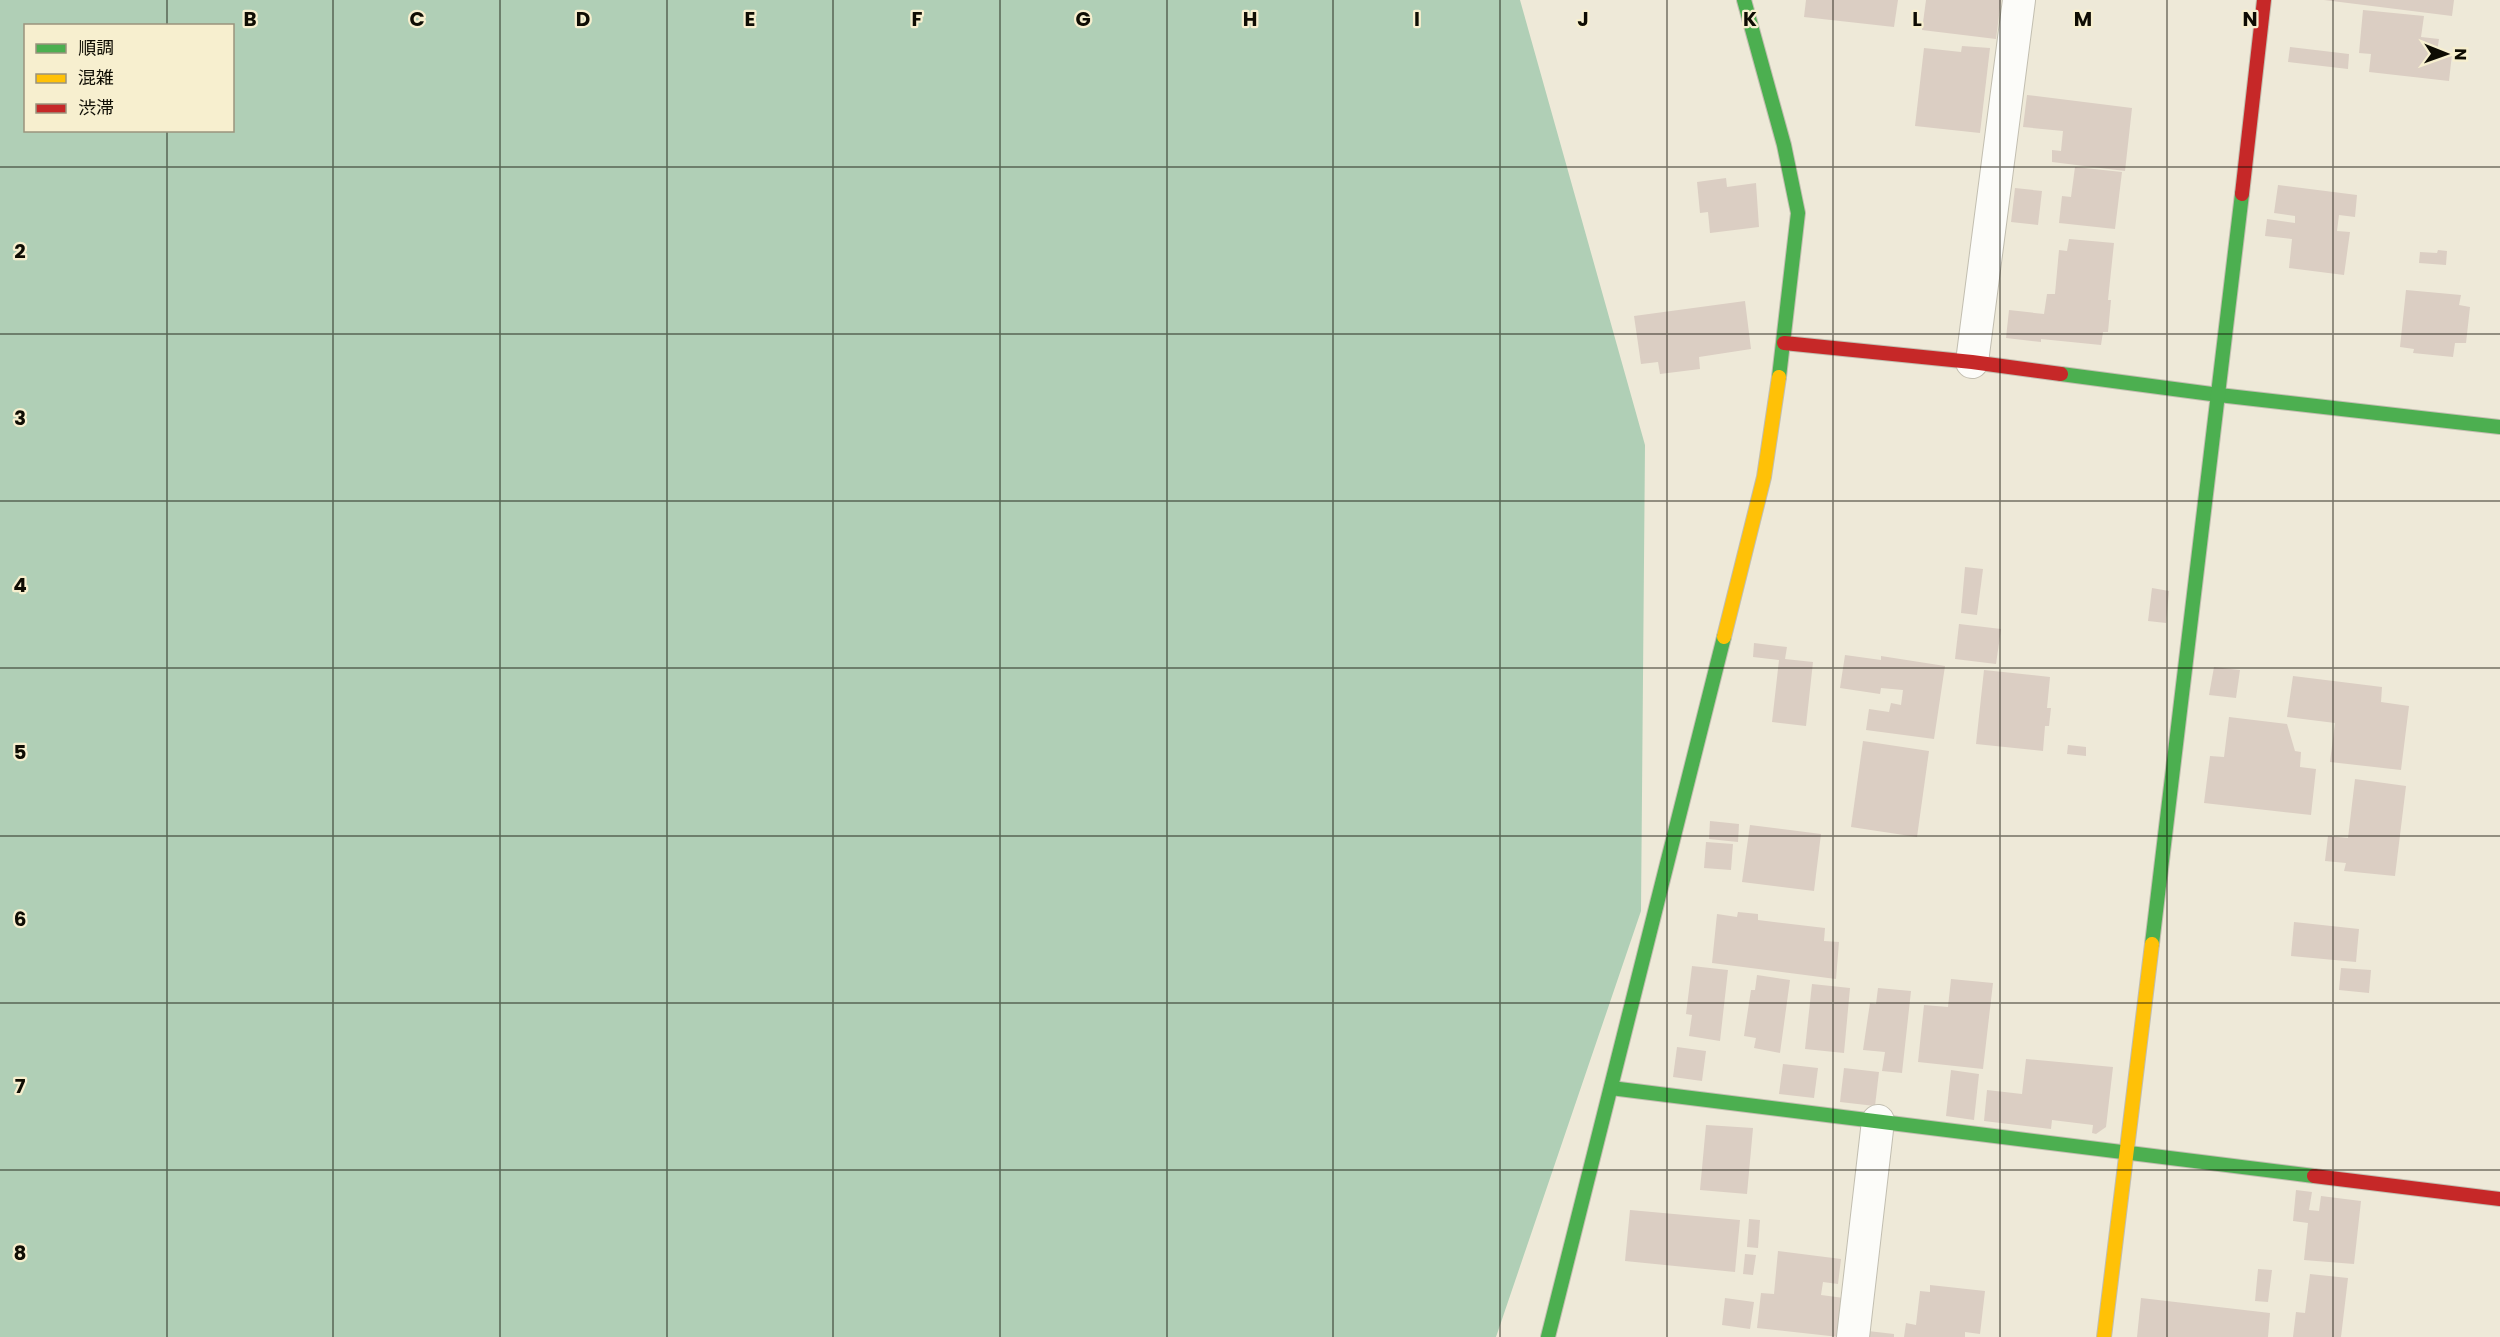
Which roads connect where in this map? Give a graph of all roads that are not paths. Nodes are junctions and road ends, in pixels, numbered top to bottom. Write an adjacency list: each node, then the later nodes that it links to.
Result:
1 (1744, 0): 4 (street)
2 (2019, 0): 5 (street)
3 (2264, 0): 6 (street)
4 (1784, 344): 5 (street); 8 (street)
5 (1972, 362): 6 (street)
6 (2219, 395): 7 (street); 10 (street)
7 (2500, 427)
8 (1611, 1088): 9 (street); 12 (street)
9 (1878, 1121): 10 (street); 13 (street)
10 (2126, 1152): 11 (street); 14 (street)
11 (2500, 1199)
12 (1548, 1337)
13 (1853, 1337)
14 (2103, 1337)

